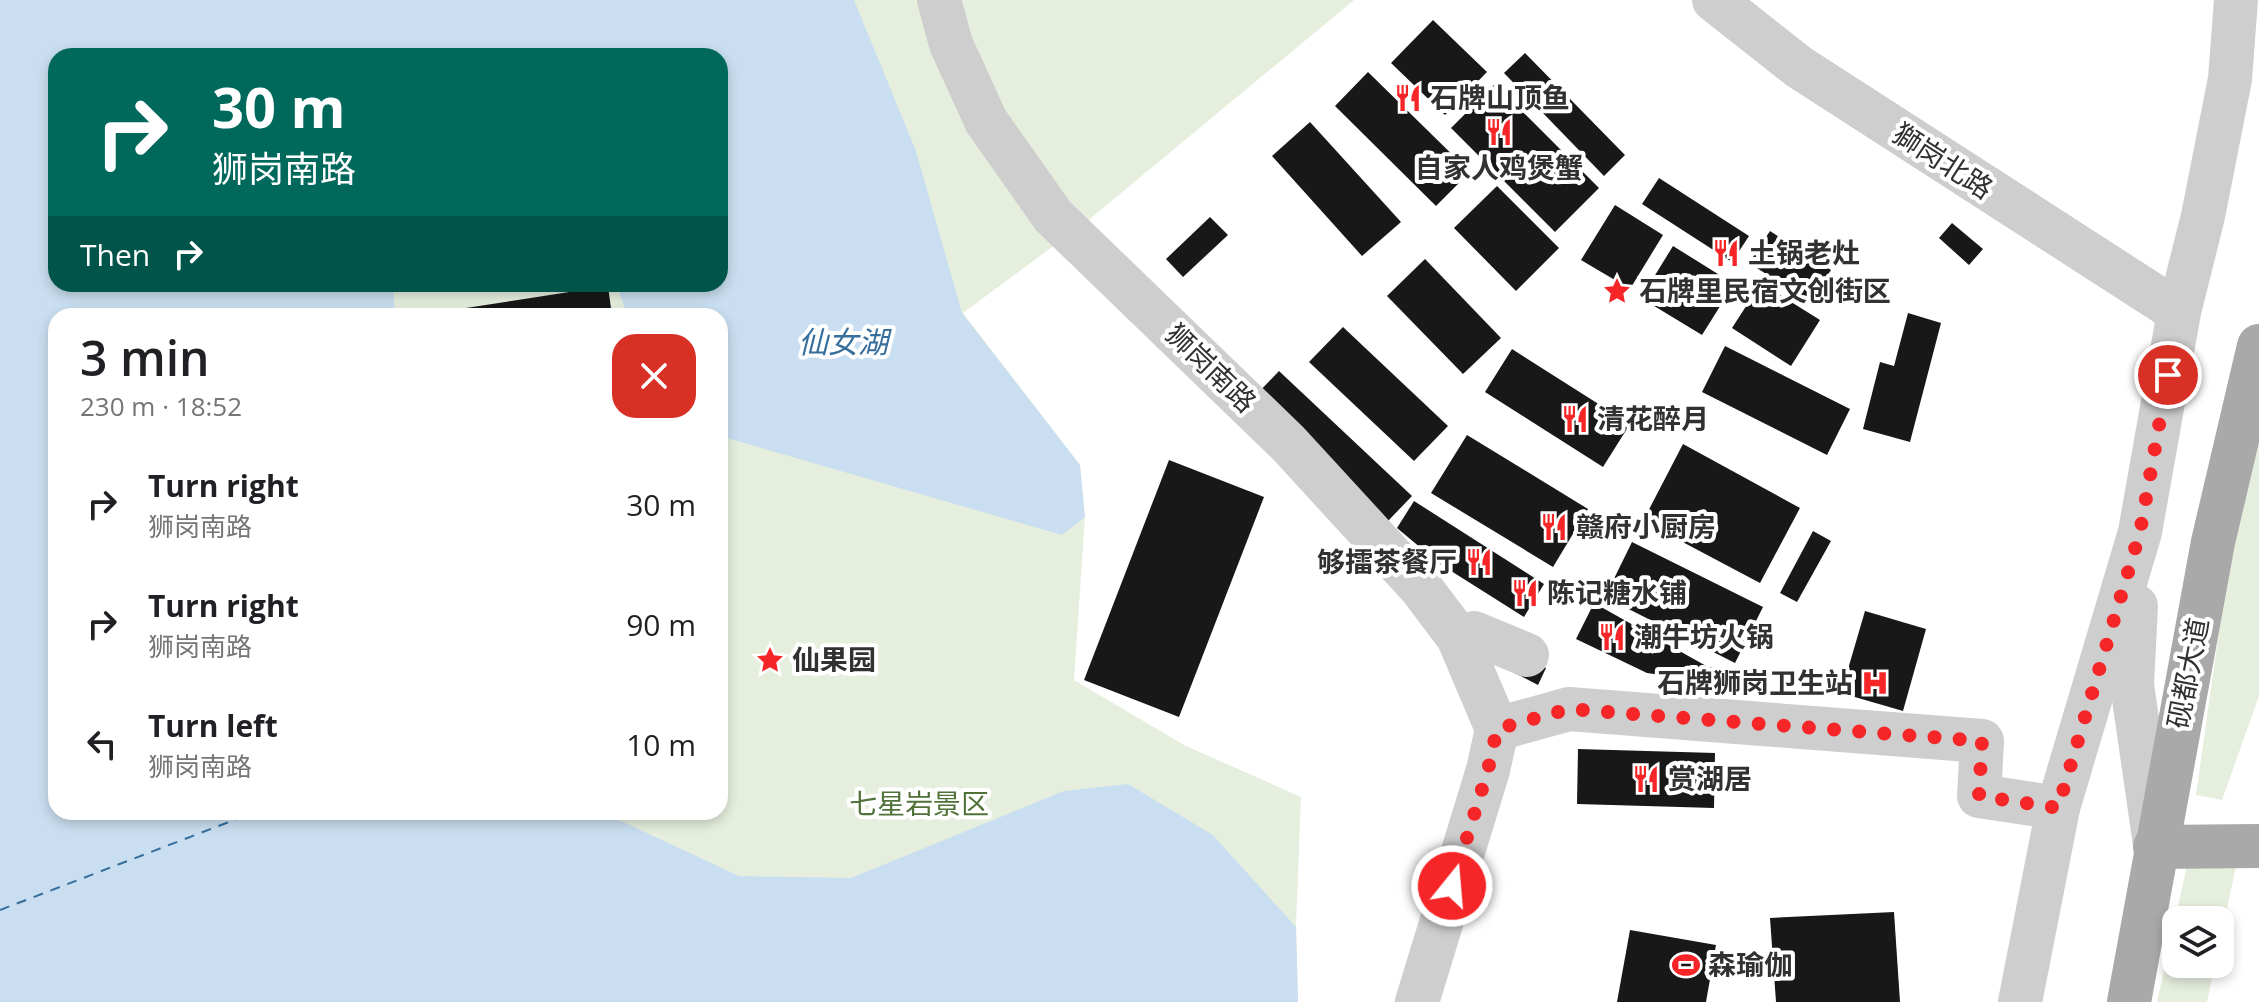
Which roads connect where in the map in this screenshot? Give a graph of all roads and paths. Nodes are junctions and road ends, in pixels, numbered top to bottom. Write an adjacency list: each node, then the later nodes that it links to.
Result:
1 (939, 0): 9 (street, 狮岗南路)
2 (1714, 0): 6 (street, 獅岗北路)
3 (2236, 0): 5 (street)
4 (2259, 11): 5 (street)
5 (2230, 79): 6 (street)
6 (2179, 312): 8 (street)
7 (2259, 346): 14 (main road, 砚都大道)
8 (2140, 532): 12 (street); 14 (street)
9 (1458, 637): 10 (street); 11 (street, 狮岗南路)
10 (1527, 655)
11 (1497, 729): 12 (street); 15 (street)
12 (2058, 808): 16 (street)
13 (2259, 846): 14 (main road)
14 (2155, 847): 17 (main road, 砚都大道)
15 (1417, 1002)
16 (2020, 1002)
17 (2129, 1002)

